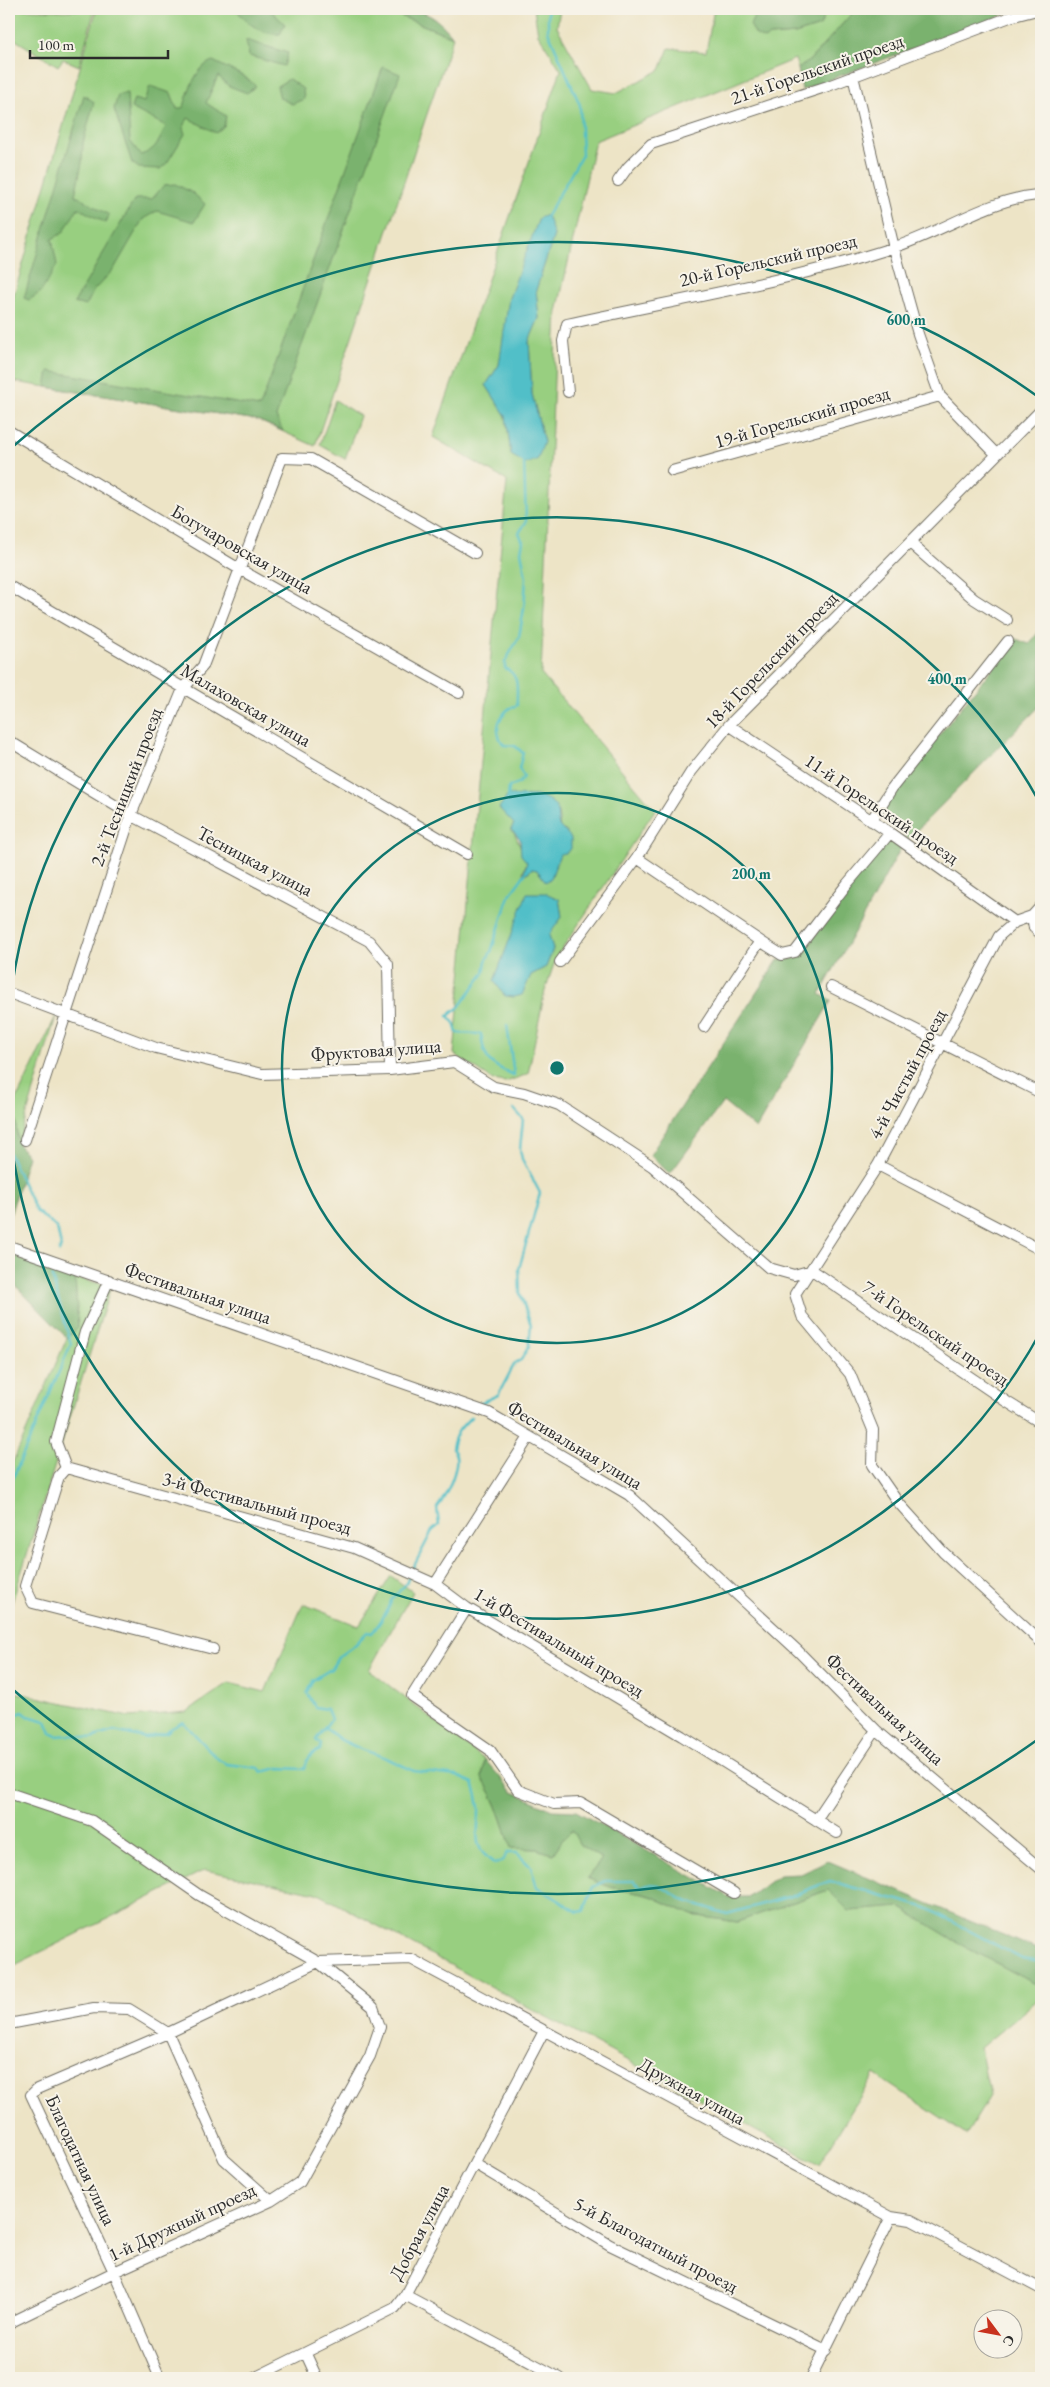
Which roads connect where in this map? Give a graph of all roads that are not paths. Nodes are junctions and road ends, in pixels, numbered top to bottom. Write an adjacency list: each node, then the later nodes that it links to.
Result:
1 (1041, 10): 2 (street, 21-й Горельский проезд)
2 (853, 76): 3 (street, 21-й Горельский проезд); 5 (street)
3 (618, 181)
4 (1037, 195): 5 (street, 20-й Горельский проезд)
5 (894, 248): 6 (street, 20-й Горельский проезд); 7 (street)
6 (568, 392)
7 (940, 396): 10 (street); 11 (street, 19-й Горельский проезд)
8 (1041, 410): 10 (street, 18-й Горельский проезд)
9 (9, 431): 14 (street, Богучаровская улица)
10 (996, 454): 12 (street, 18-й Горельский проезд)
11 (672, 471)
12 (910, 543): 16 (street); 20 (street, 18-й Горельский проезд)
13 (475, 553): 14 (street, 2-й Тесницкий проезд)
14 (241, 570): 18 (street, 2-й Тесницкий проезд); 19 (street, Богучаровская улица)
15 (9, 586): 18 (street, Малаховская улица)
16 (1007, 620)
17 (1008, 641): 23 (street)
18 (183, 689): 22 (street, 2-й Тесницкий проезд); 25 (street, Малаховская улица)
19 (459, 693)
20 (729, 726): 23 (street, 11-й Горельский проезд); 26 (street, 18-й Горельский проезд)
21 (9, 741): 22 (street, Тесницкая улица)
22 (131, 815): 35 (street, 2-й Тесницкий проезд); 38 (street, Тесницкая улица)
23 (871, 821): 24 (street, 11-й Горельский проезд)
24 (890, 833): 29 (street, 11-й Горельский проезд); 31 (street)
25 (467, 854)
26 (637, 858): 31 (street); 32 (street, 18-й Горельский проезд)
27 (1041, 906): 28 (street, 4-й Чистый проезд)
28 (1032, 916): 29 (street, 4-й Чистый проезд); 30 (street)
29 (1014, 922): 37 (street, 4-й Чистый проезд)
30 (1041, 934)
31 (760, 941): 36 (street)
32 (560, 962)
33 (830, 987): 37 (street)
34 (9, 993): 35 (street, Фруктовая улица)
35 (65, 1014): 38 (street, Фруктовая улица); 40 (street, 2-й Тесницкий проезд)
36 (704, 1027)
37 (943, 1043): 39 (street); 41 (street, 4-й Чистый проезд)
38 (390, 1070): 44 (street, Фруктовая улица)
39 (1041, 1093)
40 (25, 1140)
41 (878, 1165): 43 (street); 44 (street, 4-й Чистый проезд)
42 (9, 1246): 45 (street, Фестивальная улица)
43 (1041, 1250)
44 (812, 1270): 46 (street, 7-й Горельский проезд); 51 (street, 4-й Чистый проезд)
45 (109, 1280): 47 (street, Фестивальная улица); 48 (street)
46 (1041, 1423)
47 (529, 1436): 49 (street); 53 (street, Фестивальная улица)
48 (66, 1468): 49 (street, 3-й Фестивальный проезд); 52 (street)
49 (435, 1584): 50 (street, 1-й Фестивальный проезд)
50 (467, 1608): 55 (street, 1-й Фестивальный проезд); 58 (street)
51 (1041, 1642)
52 (213, 1649)
53 (876, 1730): 55 (street); 57 (street, Фестивальная улица)
54 (9, 1792): 59 (street)
55 (816, 1820): 56 (street, 1-й Фестивальный проезд)
56 (837, 1833)
57 (1041, 1869)
58 (734, 1893)
59 (318, 1962): 61 (street, Дружная улица); 62 (street); 64 (street)
60 (9, 2024): 62 (street)
61 (544, 2031): 63 (street, Добрая улица); 65 (street, Дружная улица)
62 (168, 2033): 64 (street, 1-й Дружный проезд); 66 (street, Благодатная улица)
63 (475, 2164): 68 (street, Добрая улица); 70 (street, 5-й Благодатный проезд)
64 (270, 2201): 66 (street, 1-й Дружный проезд)
65 (891, 2218): 67 (street, Дружная улица); 70 (street)
66 (114, 2272): 69 (street, 1-й Дружный проезд); 72 (street, Благодатная улица)
67 (1041, 2289)
68 (405, 2295): 71 (street, Добрая улица); 75 (street)
69 (9, 2324)
70 (826, 2350): 76 (street)
71 (306, 2354): 73 (street, Добрая улица); 74 (street)
72 (160, 2378)
73 (254, 2378)
74 (317, 2378)
75 (560, 2378)
76 (811, 2378)

